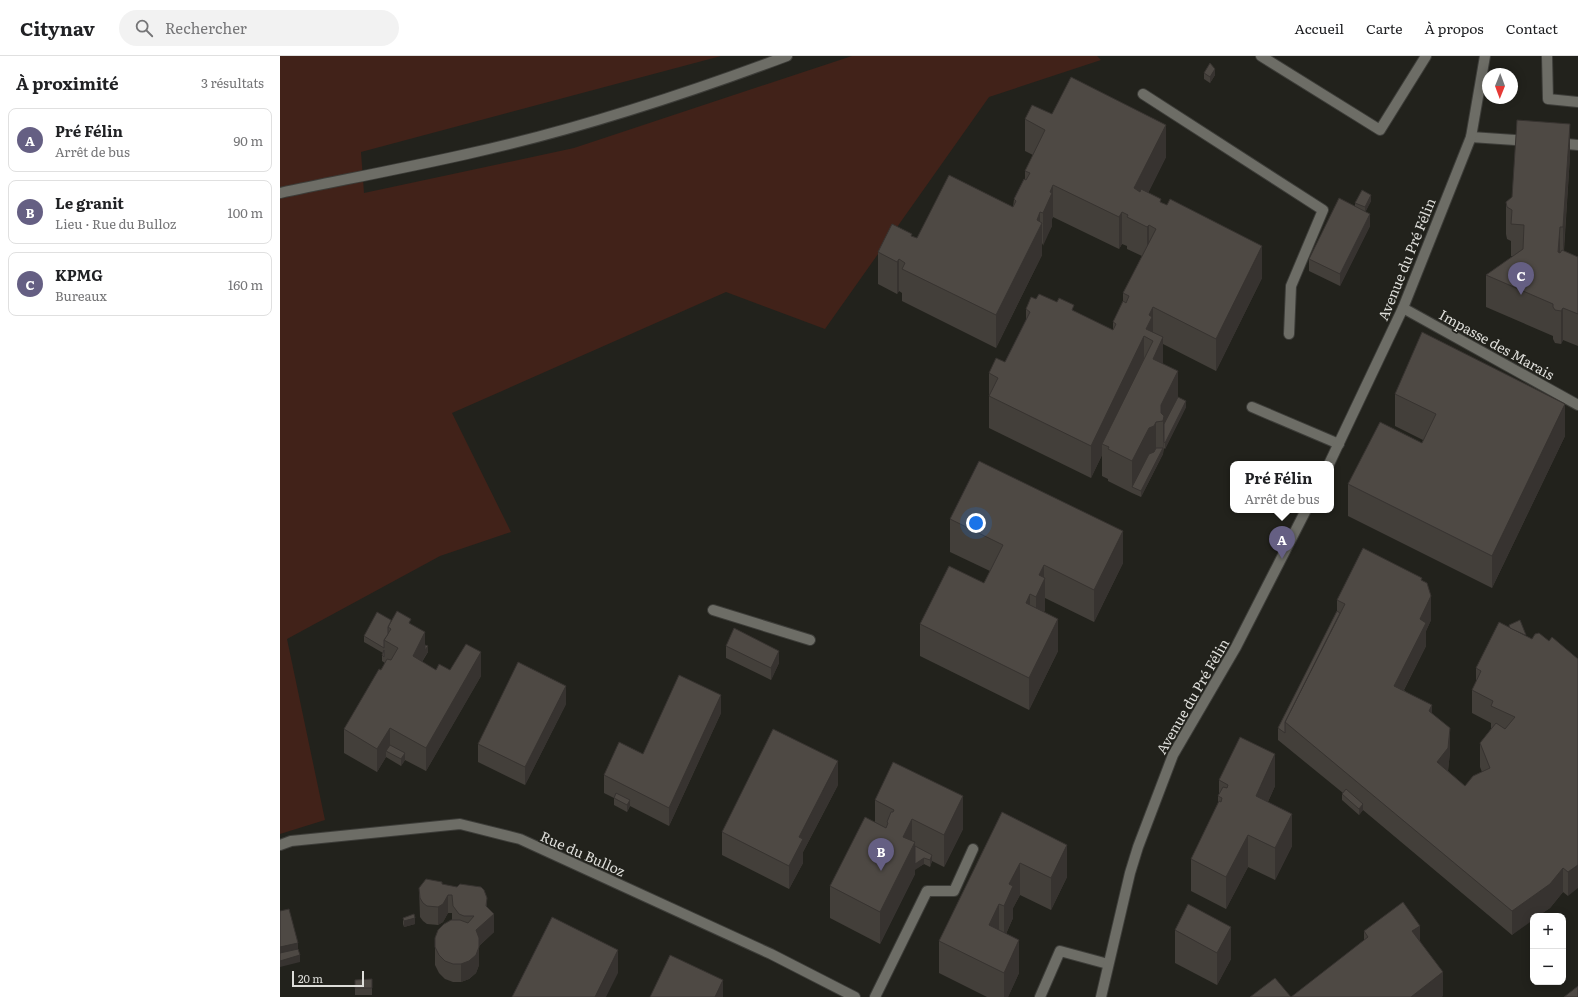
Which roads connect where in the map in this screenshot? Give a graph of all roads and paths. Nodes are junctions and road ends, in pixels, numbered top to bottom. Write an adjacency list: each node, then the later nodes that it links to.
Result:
1 (788, 56): 10 (street)
2 (1261, 56): 3 (street)
3 (1426, 56)
4 (1485, 56): 8 (street, Avenue du Pré Félin)
5 (1547, 56): 7 (street)
6 (1143, 94): 12 (street)
7 (1578, 102)
8 (1471, 137): 9 (street); 11 (street, Avenue du Pré Félin)
9 (1578, 145)
10 (280, 193)
11 (1403, 308): 13 (street, Impasse des Marais); 15 (street, Avenue du Pré Félin)
12 (1289, 334)
13 (1578, 405)
14 (1252, 407): 15 (street)
15 (1339, 444): 16 (street, Avenue du Pré Félin)
16 (1330, 461)
17 (1304, 513): 22 (street, Avenue du Pré Félin)
18 (713, 610): 19 (street)
19 (810, 640)
20 (280, 845): 23 (street, Rue du Bulloz)
21 (973, 849): 24 (street)
22 (1108, 964): 25 (street); 26 (street, Avenue du Pré Félin)
23 (855, 997)
24 (875, 997)
25 (1040, 997)
26 (1101, 997)

